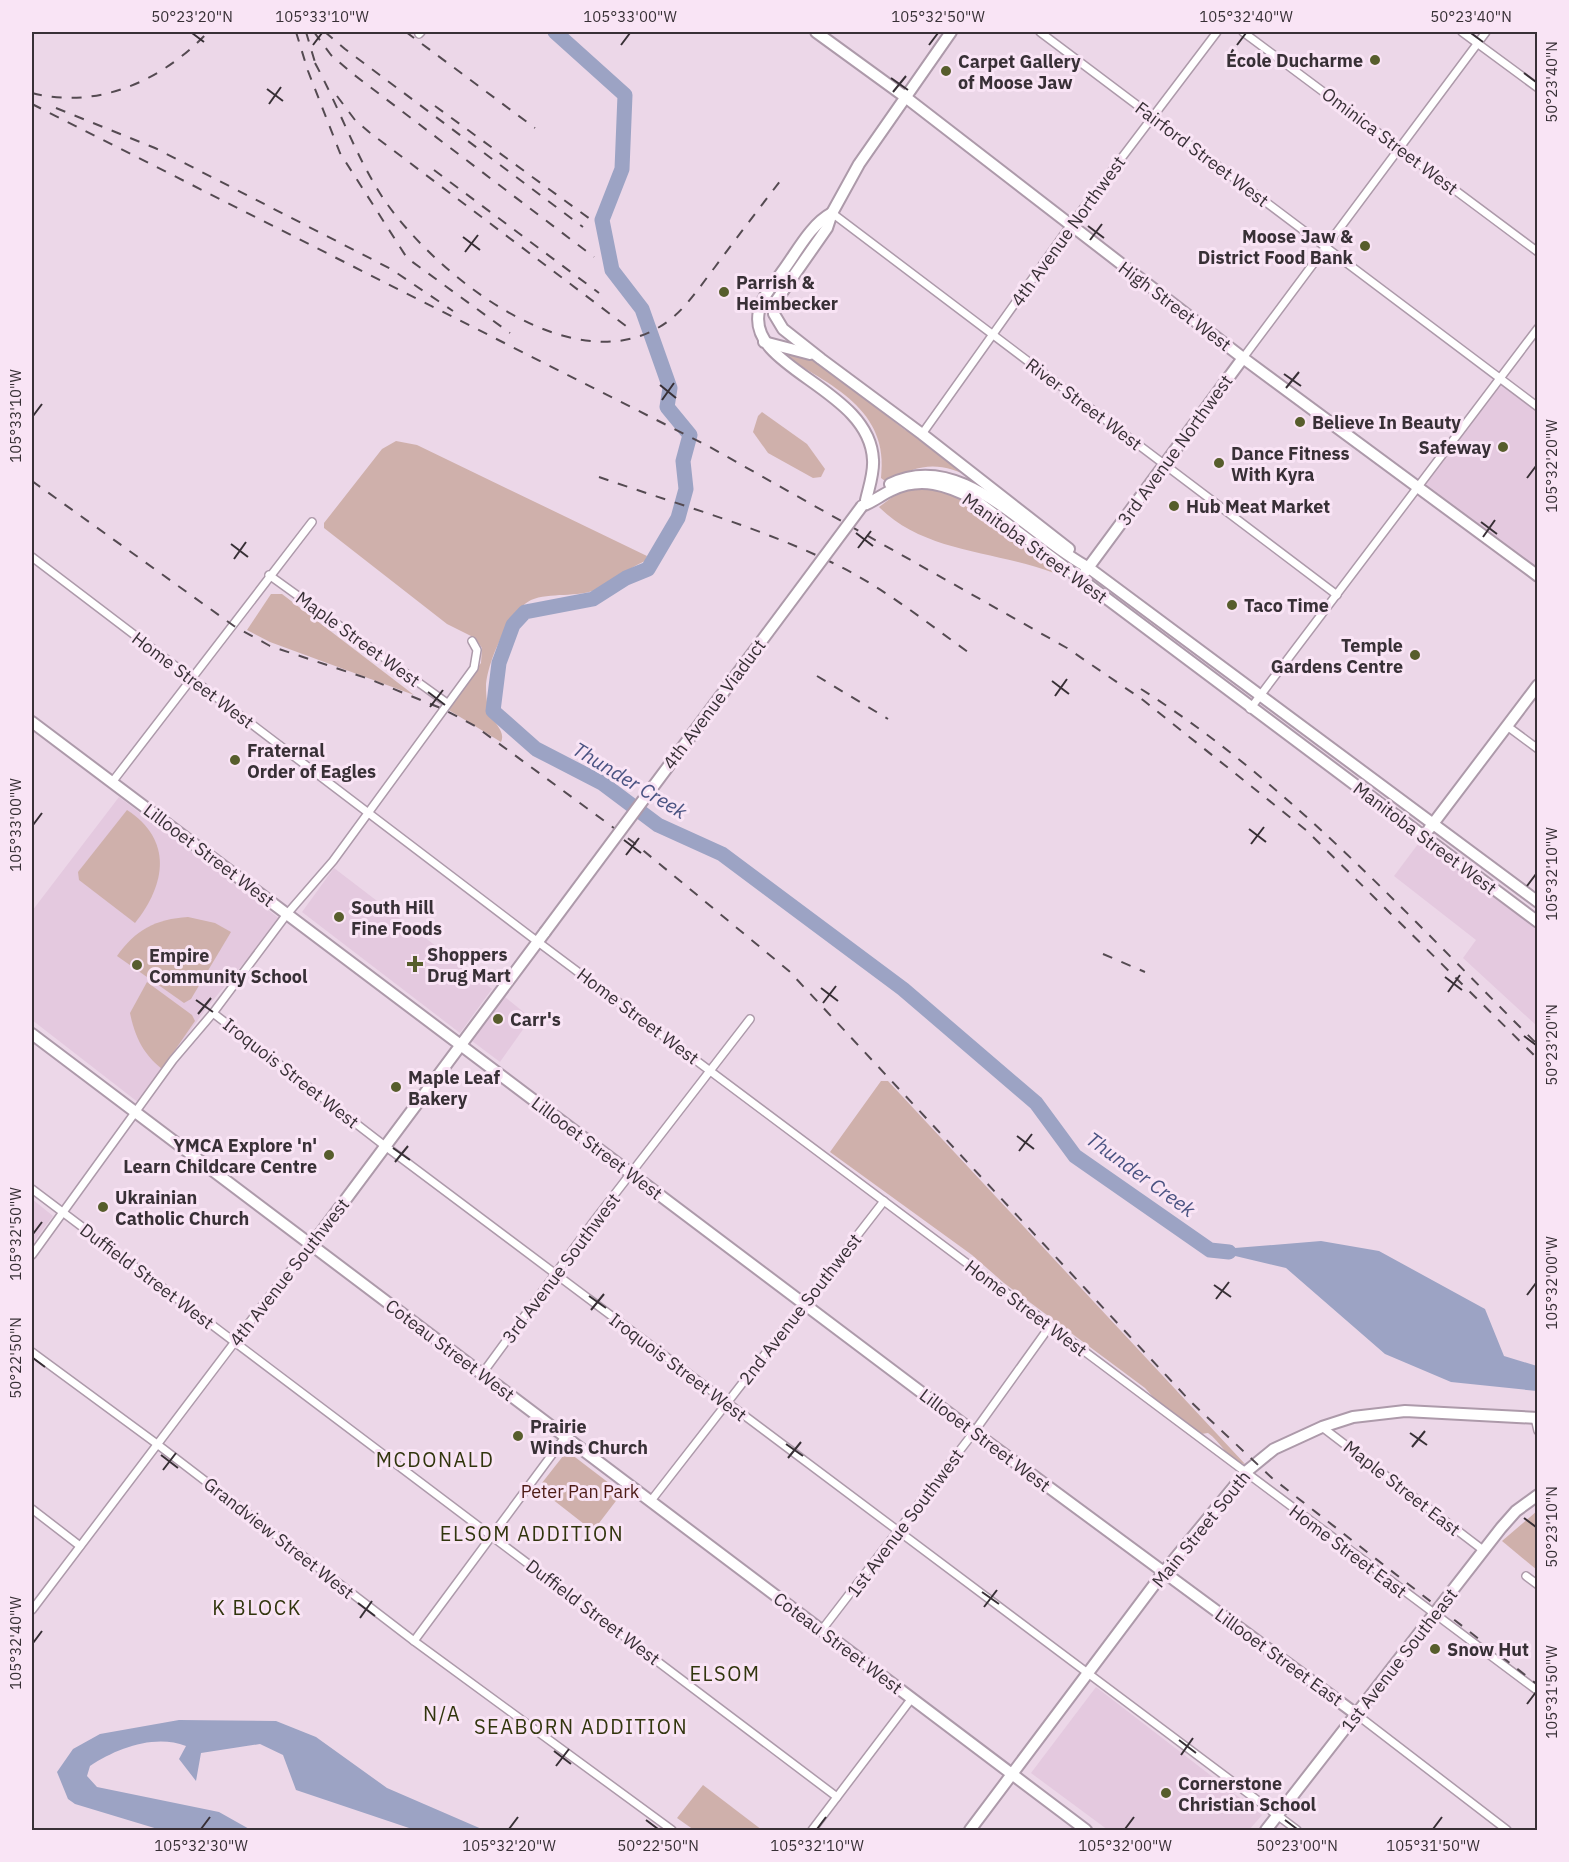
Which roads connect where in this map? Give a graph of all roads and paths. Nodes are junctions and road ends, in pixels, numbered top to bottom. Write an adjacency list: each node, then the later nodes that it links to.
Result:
1 (816, 32): 10 (main road, High Street West)
2 (951, 32): 10 (main road)
3 (1040, 32): 11 (street, Fairford Street West)
4 (1217, 32): 11 (street, 4th Avenue Northwest)
5 (1243, 32): 12 (street, Ominica Street West)
6 (1462, 32): 8 (street)
7 (1486, 32): 8 (street, 3rd Avenue Northwest)
8 (1477, 43): 9 (street); 12 (street, 3rd Avenue Northwest)
9 (1538, 88)
10 (904, 96): 13 (main road); 14 (main road, High Street West)
11 (1153, 117): 14 (street, 4th Avenue Northwest); 15 (street, Fairford Street West)
12 (1400, 148): 15 (street, 3rd Avenue Northwest); 16 (street, Ominica Street West)
13 (832, 213): 18 (street, River Street West); 19 (main road); 21 (main road)
14 (1070, 226): 18 (street, 4th Avenue Northwest); 20 (main road, High Street West)
15 (1325, 246): 20 (street, 3rd Avenue Northwest); 22 (street, Fairford Street West)
16 (1538, 252)
17 (1538, 328): 22 (street)
18 (991, 334): 24 (street, 4th Avenue Northwest); 25 (street, River Street West)
19 (765, 342): 21 (main road); 27 (main road)
20 (1243, 358): 25 (main road, 3rd Avenue Northwest); 26 (main road, High Street West)
21 (821, 359): 24 (main road)
22 (1500, 378): 23 (street, Fairford Street West); 26 (street)
23 (1538, 407)
24 (922, 434): 30 (main road)
25 (1166, 466): 30 (main road, 3rd Avenue Northwest); 34 (street, River Street West)
26 (1418, 487): 32 (main road, High Street West); 34 (street)
27 (864, 503): 30 (main road, Manitoba Street West); 33 (main road, Manitoba Street West); 51 (main road, 4th Avenue Viaduct, bridge)
28 (312, 522): 31 (street)
29 (32, 557): 36 (street, Home Street West)
30 (1089, 568): 33 (main road, 3rd Avenue Northwest); 38 (main road, Manitoba Street West)
31 (269, 575): 36 (street); 39 (street, Maple Street West)
32 (1538, 576)
33 (1080, 579): 40 (main road, Manitoba Street West)
34 (1337, 595): 38 (street)
35 (472, 641): 39 (street)
36 (192, 679): 44 (street); 45 (street, Home Street West)
37 (1538, 685): 42 (main road)
38 (1261, 696): 40 (street); 46 (main road, Manitoba Street West)
39 (447, 704): 45 (street)
40 (1250, 709): 47 (main road, Manitoba Street West)
41 (32, 722): 44 (main road, Lillooet Street West)
42 (1507, 726): 43 (street); 46 (main road)
43 (1538, 749)
44 (112, 781): 49 (main road, Lillooet Street West)
45 (369, 813): 49 (street); 52 (street, Home Street West)
46 (1433, 823): 47 (main road); 48 (main road, Manitoba Street West)
47 (1424, 836): 50 (main road, Manitoba Street West)
48 (1538, 902)
49 (287, 914): 53 (street); 56 (main road, Lillooet Street West)
50 (1538, 922)
51 (545, 932): 52 (main road, 4th Avenue Southwest)
52 (538, 942): 56 (main road, 4th Avenue Southwest); 57 (street, Home Street West)
53 (213, 1012): 58 (street); 59 (street, Iroquois Street West)
54 (750, 1019): 57 (street, 3rd Avenue Southwest)
55 (32, 1034): 58 (main road, Coteau Street West)
56 (460, 1046): 59 (main road, 4th Avenue Southwest); 60 (main road, Lillooet Street West)
57 (710, 1071): 60 (street, 3rd Avenue Southwest); 62 (street, Home Street West)
58 (137, 1113): 63 (street); 64 (main road, Coteau Street West)
59 (385, 1146): 64 (main road, 4th Avenue Southwest); 66 (street, Iroquois Street West)
60 (632, 1174): 66 (street, 3rd Avenue Southwest); 67 (main road, Lillooet Street West)
61 (32, 1189): 63 (street, Duffield Street West)
62 (884, 1201): 67 (street, 2nd Avenue Southwest); 68 (street, Home Street West)
63 (63, 1213): 65 (street); 69 (street, Duffield Street West)
64 (311, 1246): 69 (street, 4th Avenue Southwest); 71 (main road, Coteau Street West)
65 (32, 1255)
66 (557, 1275): 71 (street, 3rd Avenue Southwest); 72 (street, Iroquois Street West)
67 (804, 1302): 72 (street, 2nd Avenue Southwest); 76 (main road, Lillooet Street West)
68 (1050, 1326): 76 (street, 1st Avenue Southwest); 79 (street, Home Street West)
69 (235, 1342): 78 (street, 4th Avenue Southwest); 84 (street, Duffield Street West)
70 (32, 1352): 78 (street, Grandview Street West)
71 (482, 1374): 77 (main road, Coteau Street West)
72 (726, 1403): 81 (street, 2nd Avenue Southwest); 83 (street, Iroquois Street West)
73 (1536, 1418): 74 (main road, Main Street South); 75 (street)
74 (1322, 1427): 79 (main road, Main Street South); 86 (street, Maple Street East)
75 (1538, 1431)
76 (974, 1432): 83 (street, 1st Avenue Southwest); 87 (main road, Lillooet Street West)
77 (565, 1437): 81 (main road, Coteau Street West); 84 (street)
78 (157, 1444): 85 (street, 4th Avenue Southwest); 93 (street, Grandview Street West)
79 (1247, 1472): 87 (main road, Main Street South); 91 (street, Home Street East)
80 (1538, 1495): 86 (main road, 1st Avenue Southeast)
81 (650, 1502): 92 (main road, Coteau Street West)
82 (32, 1509): 85 (street)
83 (897, 1531): 92 (street, 1st Avenue Southwest); 94 (street, Iroquois Street West)
84 (492, 1536): 93 (street); 99 (street, Duffield Street West)
85 (80, 1546): 90 (street, 4th Avenue Southwest)
86 (1483, 1550): 91 (main road, 1st Avenue Southeast)
87 (1163, 1573): 94 (main road, Main Street South); 97 (main road, Lillooet Street East)
88 (1526, 1576): 89 (street)
89 (1538, 1585)
90 (32, 1610)
91 (1432, 1615): 95 (street, Home Street East); 97 (main road, 1st Avenue Southeast)
92 (821, 1631): 96 (main road, Coteau Street West)
93 (414, 1641): 101 (street, Grandview Street West)
94 (1087, 1674): 98 (main road, Main Street South); 100 (street, Iroquois Street West)
95 (1538, 1691)
96 (912, 1698): 98 (main road, Coteau Street West); 99 (street)
97 (1356, 1714): 100 (main road, 1st Avenue Southeast); 107 (street, Lillooet Street East)
98 (1012, 1774): 103 (main road, Main Street South); 104 (main road, Coteau Street West)
99 (837, 1797): 102 (street)
100 (1277, 1816): 105 (main road, 1st Avenue Southeast); 106 (street, Iroquois Street West)
101 (672, 1830)
102 (812, 1830)
103 (970, 1830)
104 (1086, 1830)
105 (1266, 1830)
106 (1297, 1830)
107 (1507, 1830)

